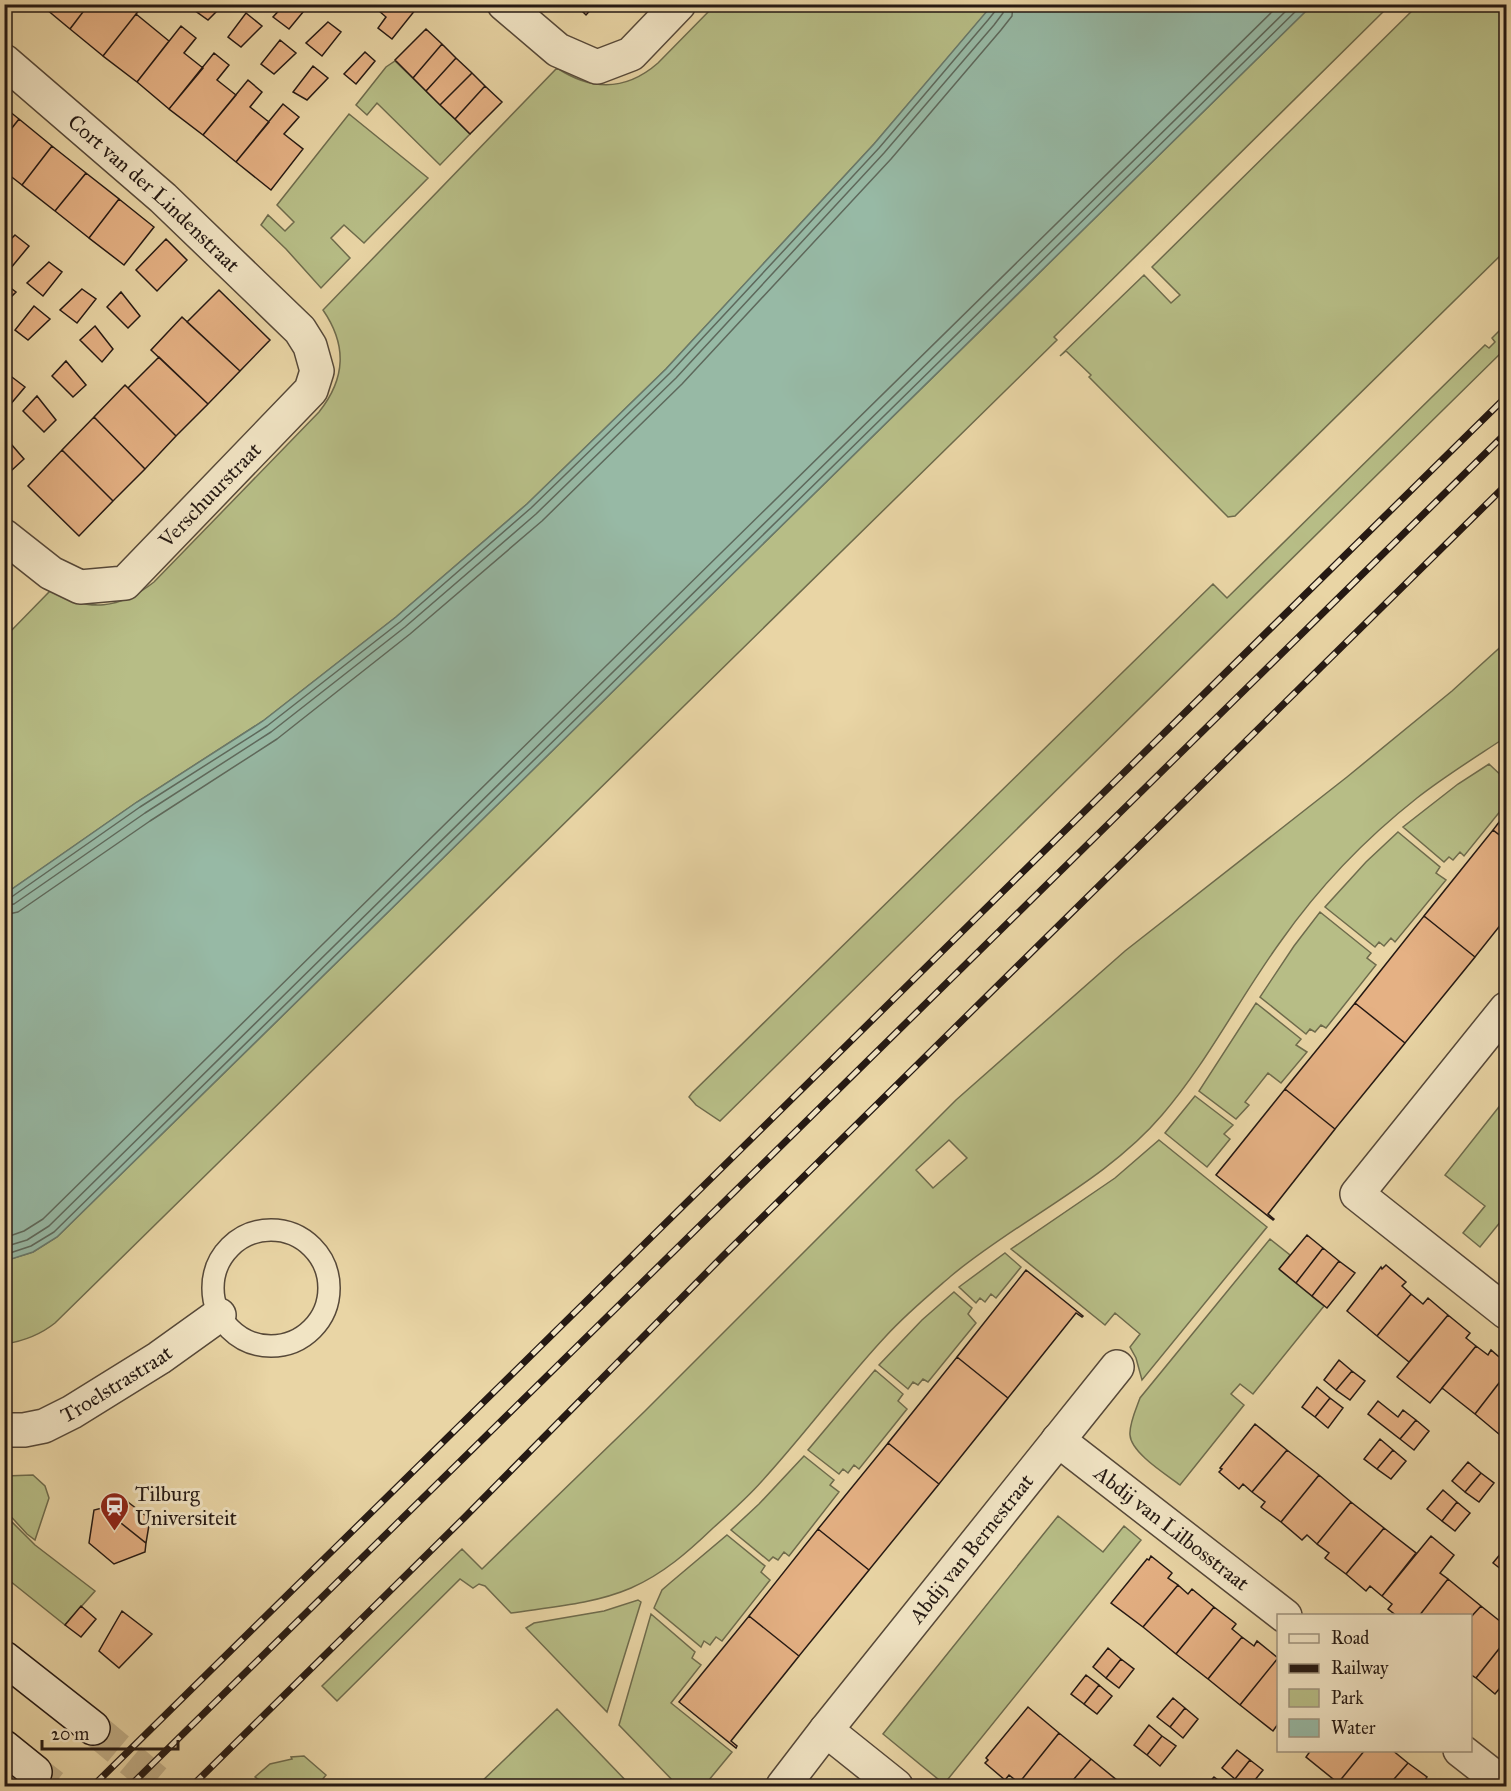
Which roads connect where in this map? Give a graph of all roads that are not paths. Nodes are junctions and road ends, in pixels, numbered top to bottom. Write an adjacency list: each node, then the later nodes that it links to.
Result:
1 (504, 4): 2 (street)
2 (679, 4)
3 (4, 61): 4 (street, Cort van der Lindenstraat)
4 (300, 330): 5 (street, Verschuurstraat)
5 (4, 536)
6 (1506, 1009): 7 (street)
7 (1506, 1312)
8 (219, 1316): 8 (lane); 10 (street, Troelstrastraat)
9 (1117, 1367): 11 (street, Abdij van Bernestraat)
10 (4, 1430)
11 (1058, 1440): 12 (street, Abdij van Lilbosstraat); 15 (street, Abdij van Bernestraat)
12 (1282, 1614)
13 (4, 1658): 14 (street)
14 (93, 1728)
15 (826, 1730): 19 (street, Abdij van Bernestraat); 20 (street)
16 (4, 1747): 18 (street)
17 (1463, 1752): 21 (street)
18 (35, 1772)
19 (783, 1786)
20 (897, 1786)
21 (1506, 1786)

